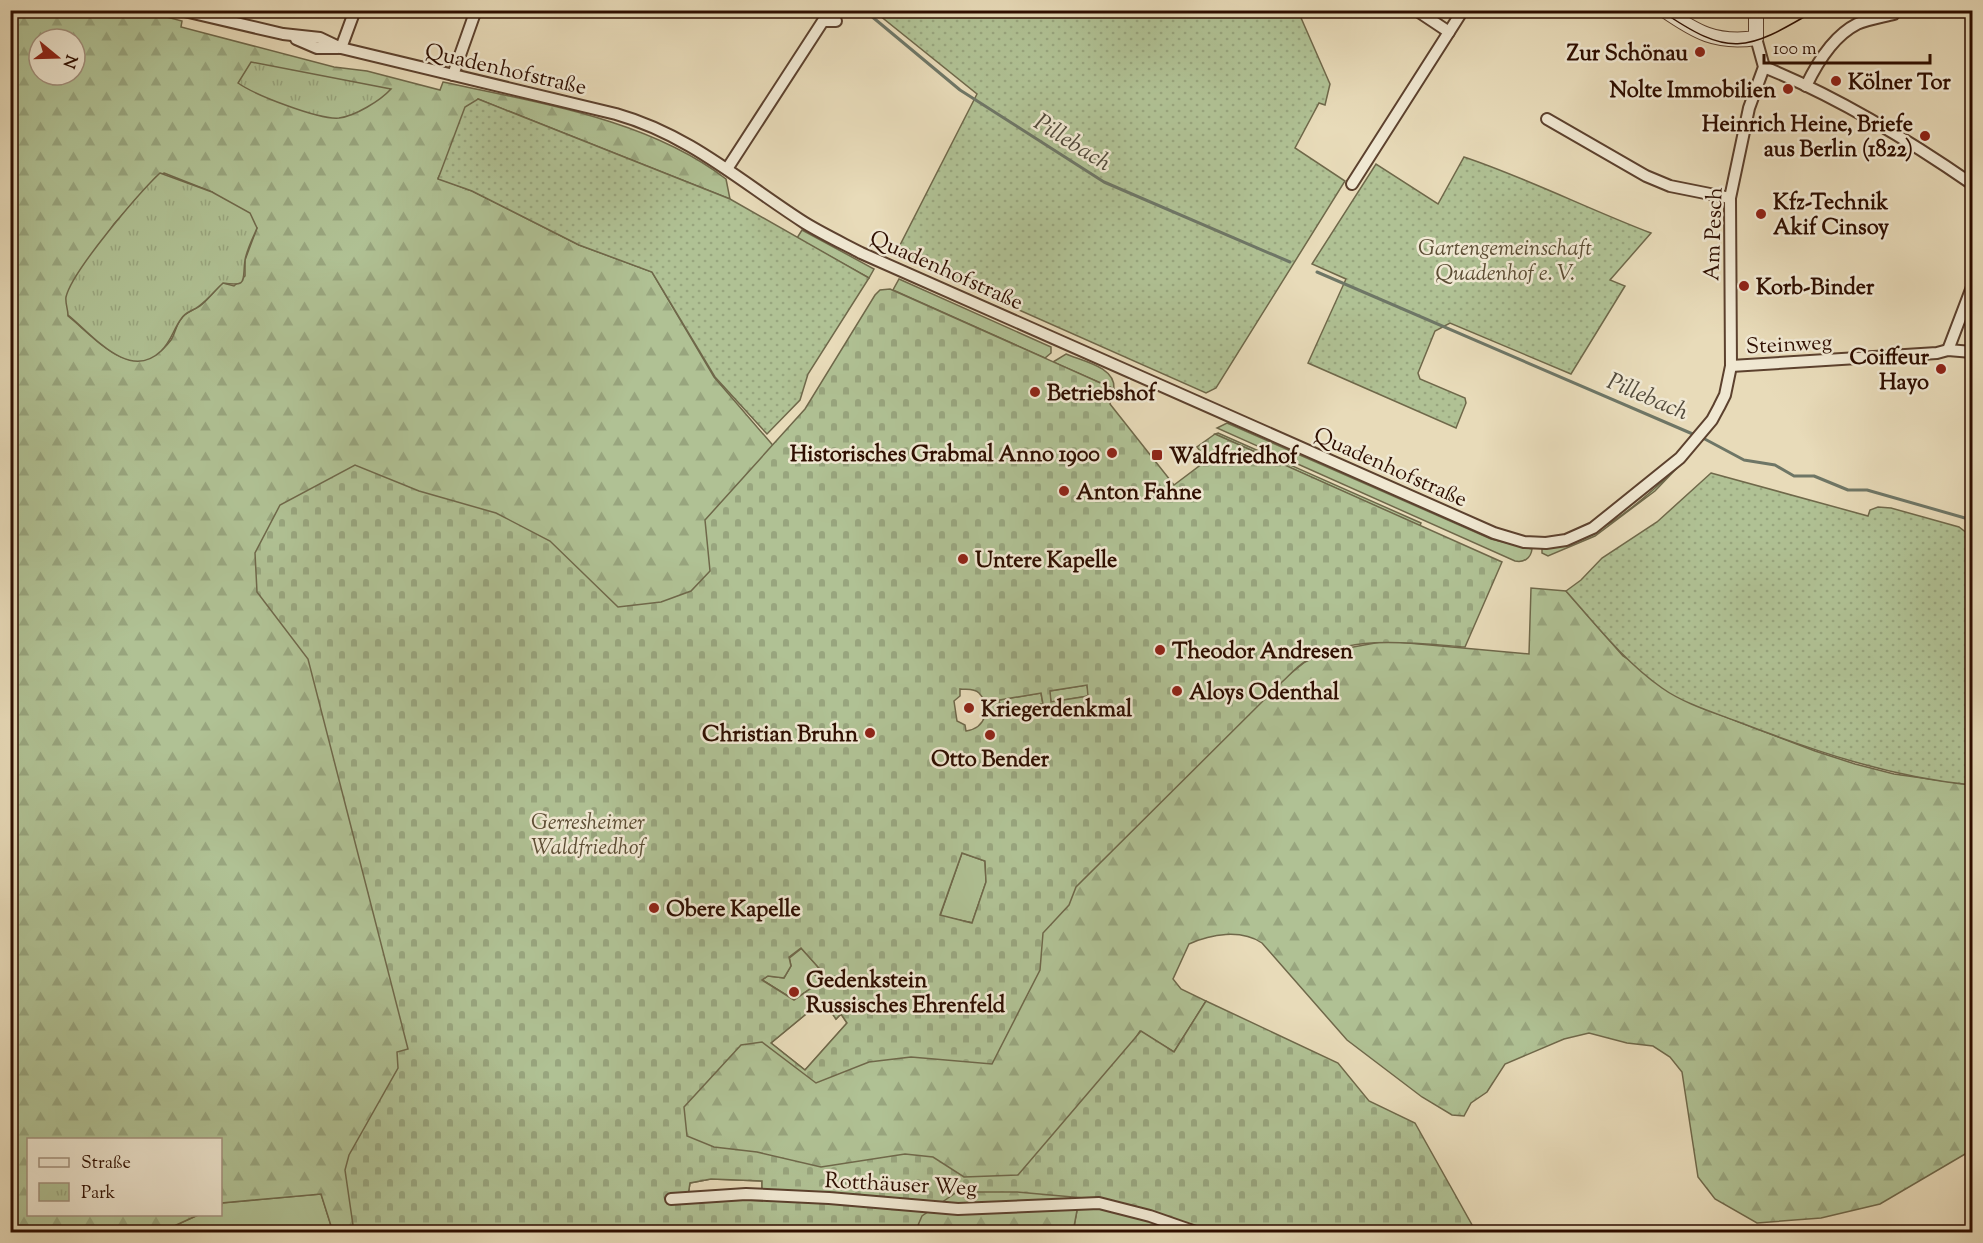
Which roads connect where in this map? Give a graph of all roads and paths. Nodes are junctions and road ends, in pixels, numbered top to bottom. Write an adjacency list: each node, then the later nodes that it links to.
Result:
1 (180, 10): 11 (street, Quadenhofstraße)
2 (240, 10): 11 (street)
3 (355, 10): 14 (street)
4 (476, 10): 16 (street)
5 (1416, 10): 12 (street)
6 (1463, 10): 12 (street)
7 (1664, 10): 13 (street)
8 (1756, 10): 13 (street)
9 (1894, 14): 17 (street)
10 (836, 21): 19 (street)
11 (235, 22): 14 (street, Quadenhofstraße)
12 (1449, 32): 20 (street)
13 (1756, 38): 15 (street)
14 (341, 48): 16 (street, Quadenhofstraße)
15 (1764, 67): 17 (street); 22 (street, Am Pesch)
16 (453, 75): 19 (street, Quadenhofstraße)
17 (1806, 86): 21 (street)
18 (1547, 119): 22 (street)
19 (728, 169): 27 (street, Quadenhofstraße)
20 (1352, 184)
21 (1972, 184)
22 (1730, 198): 26 (street, Am Pesch)
23 (1972, 288): 24 (street)
24 (1948, 350): 25 (street, Steinweg); 26 (street, Steinweg)
25 (1972, 352)
26 (1731, 366): 27 (street, Steinweg)
27 (1537, 544)
28 (671, 1198): 29 (street, Rotthäuser Weg)
29 (1196, 1233)

